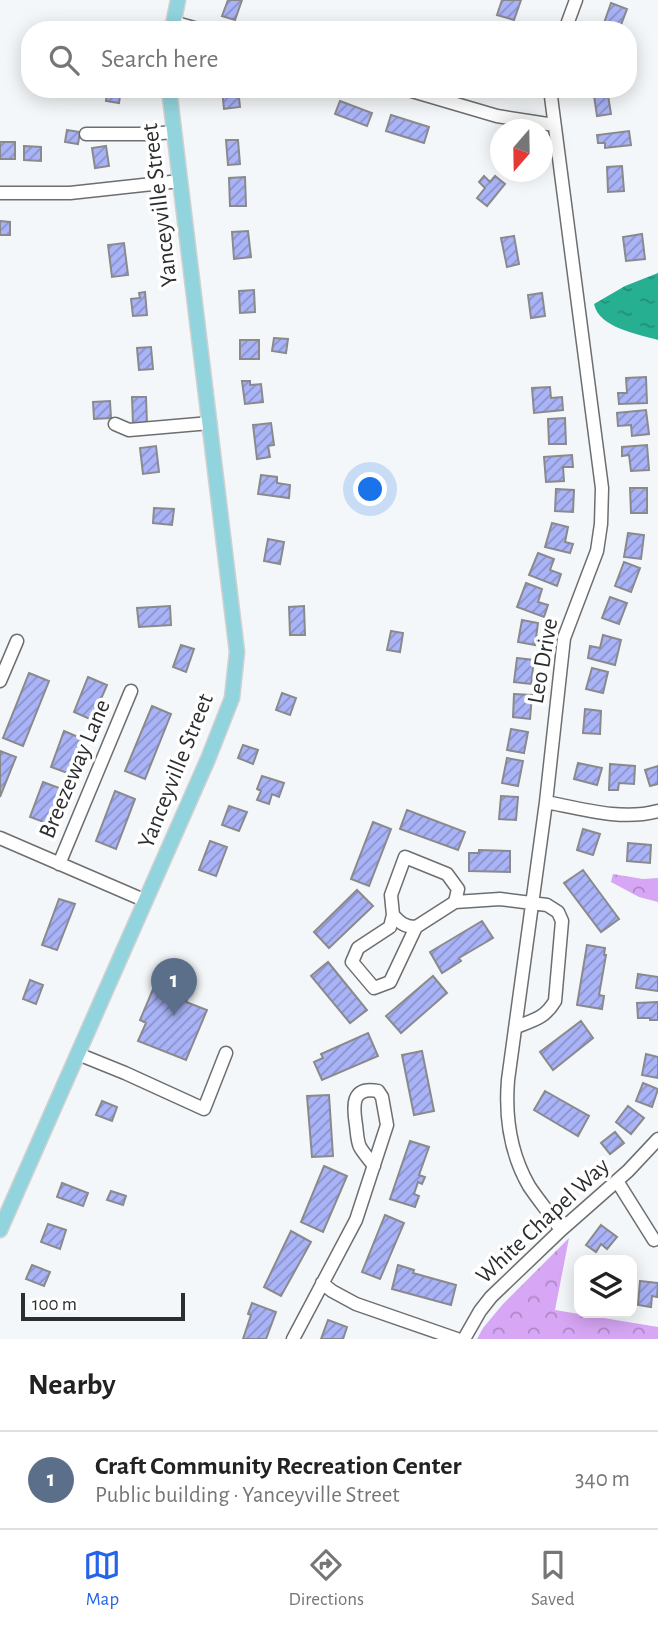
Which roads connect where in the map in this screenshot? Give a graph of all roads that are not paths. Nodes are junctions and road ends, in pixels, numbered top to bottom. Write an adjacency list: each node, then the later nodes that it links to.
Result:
1 (178, 0): 3 (main road)
2 (574, 0): 4 (street)
3 (173, 21)
4 (568, 21)
5 (170, 98): 9 (main road, Yanceyville Street)
6 (436, 98): 8 (street)
7 (551, 98): 8 (street, Leo Drive)
8 (554, 125): 18 (street, Leo Drive)
9 (174, 132): 10 (street); 11 (main road, Yanceyville Street)
10 (86, 134)
11 (180, 181): 12 (street); 13 (main road, Yanceyville Street)
12 (0, 193)
13 (210, 423): 14 (street); 22 (main road, Yanceyville Street)
14 (115, 424)
15 (17, 641): 16 (street)
16 (0, 681)
17 (131, 691): 21 (street, Breezeway Lane)
18 (546, 802): 19 (street); 24 (street, Leo Drive)
19 (658, 810)
20 (0, 838): 21 (street)
21 (59, 864): 22 (street)
22 (146, 901): 29 (main road, Yanceyville Street)
23 (455, 902): 24 (street); 25 (street); 26 (street)
24 (532, 903): 27 (street, Leo Drive); 27 (street)
25 (393, 915): 26 (street); 26 (street)
26 (416, 927)
27 (516, 1027): 34 (street, Leo Drive)
28 (226, 1053): 29 (street)
29 (78, 1054): 33 (main road, Yanceyville Street)
30 (658, 1139): 32 (street, White Chapel Way)
31 (374, 1166): 31 (street); 36 (street)
32 (617, 1181): 34 (street, White Chapel Way); 35 (street)
33 (0, 1230)
34 (561, 1230): 39 (street, White Chapel Way)
35 (654, 1240)
36 (322, 1283): 37 (street); 38 (street)
37 (293, 1339)
38 (457, 1339)
39 (464, 1339)

